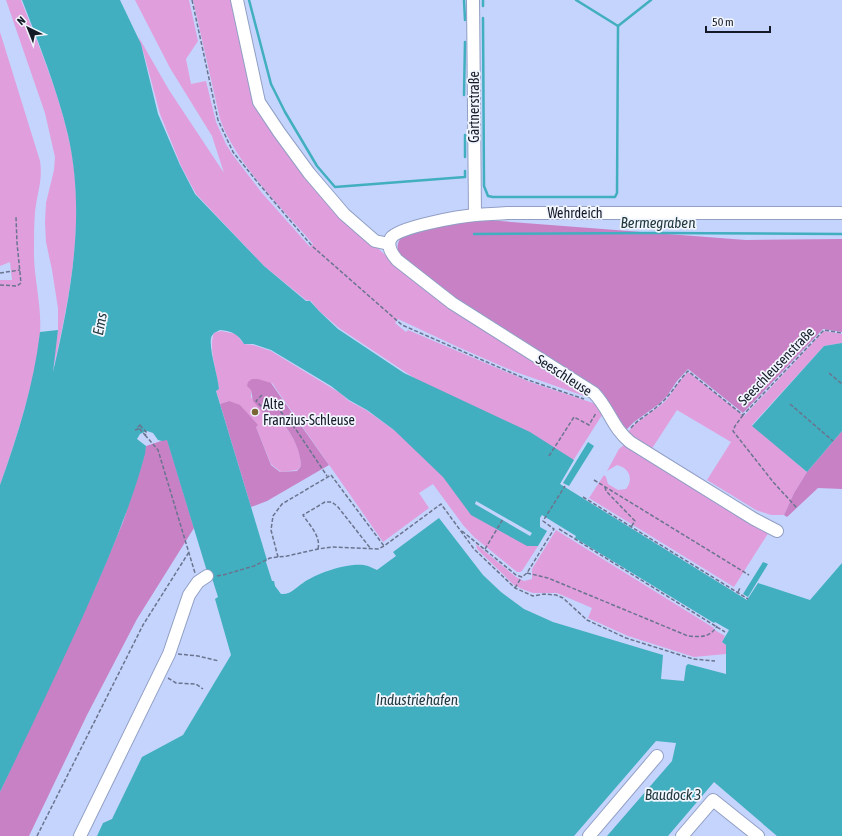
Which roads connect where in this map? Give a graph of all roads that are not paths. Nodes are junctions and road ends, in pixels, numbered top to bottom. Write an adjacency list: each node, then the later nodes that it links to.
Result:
1 (237, 0): 5 (street)
2 (474, 0): 4 (street, Gärtnerstraße)
3 (842, 213): 4 (street, Wehrdeich)
4 (475, 215): 5 (street, Wehrdeich)
5 (389, 244): 6 (street, Seeschleuse)
6 (777, 531)
7 (202, 579): 9 (street)
8 (657, 756): 10 (street)
9 (80, 836)
10 (589, 836)
11 (682, 836): 12 (street)
12 (756, 836)

